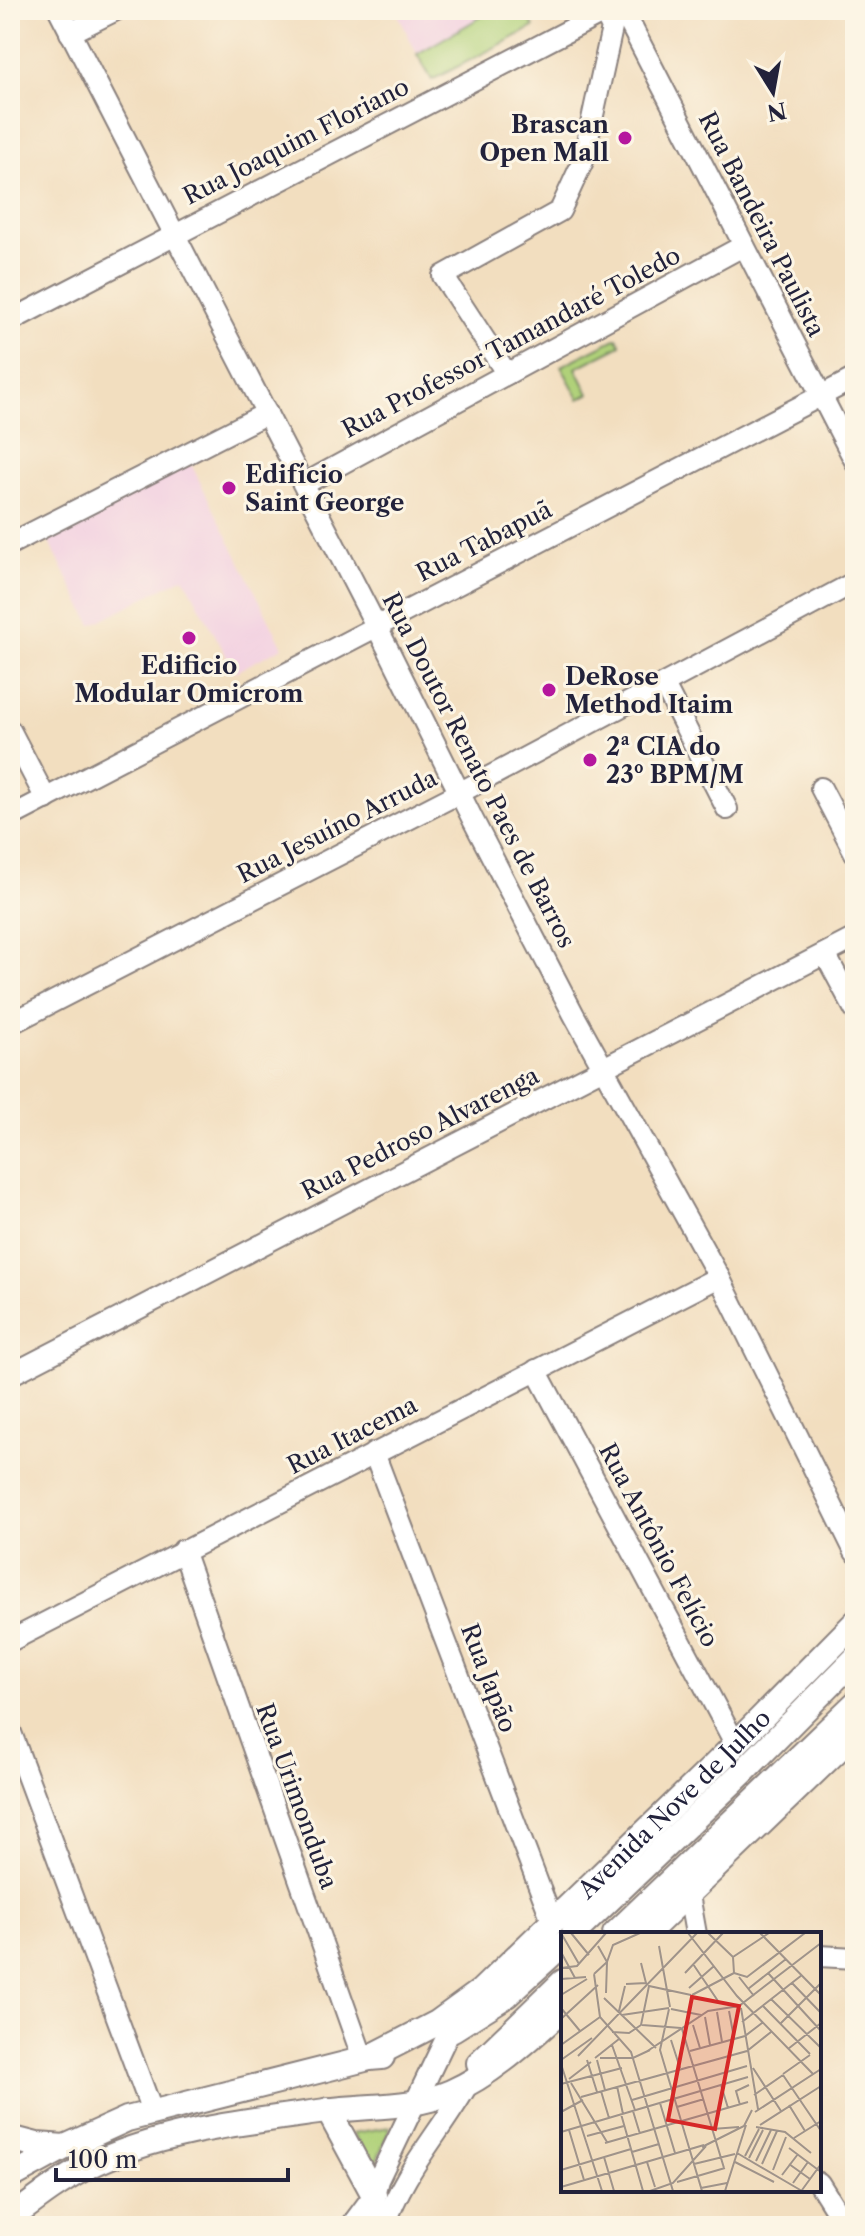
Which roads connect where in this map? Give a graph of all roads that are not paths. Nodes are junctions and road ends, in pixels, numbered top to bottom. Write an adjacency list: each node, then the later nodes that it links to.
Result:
1 (59, 10): 4 (street, Rua Doutor Renato Paes de Barros)
2 (116, 10): 4 (street)
3 (615, 16): 5 (street, Rua Joaquim Floriano); 6 (street, Rua Bandeira Paulista); 8 (street)
4 (70, 33): 5 (street, Rua Doutor Renato Paes de Barros)
5 (173, 234): 7 (street, Rua Joaquim Floriano); 11 (street, Rua Doutor Renato Paes de Barros)
6 (743, 246): 8 (street, Rua Professor Tamandaré Toledo); 10 (street, Rua Bandeira Paulista)
7 (10, 321)
8 (507, 374): 13 (street, Rua Professor Tamandaré Toledo)
9 (855, 378): 10 (street, Rua Tabapuã)
10 (821, 395): 12 (street, Rua Bandeira Paulista); 16 (street, Rua Tabapuã)
11 (267, 413): 13 (street, Rua Doutor Renato Paes de Barros); 14 (street)
12 (855, 461)
13 (304, 484): 16 (street, Rua Doutor Renato Paes de Barros)
14 (10, 544)
15 (855, 582): 17 (street, Rua Jesuíno Arruda)
16 (377, 626): 20 (street, Rua Doutor Renato Paes de Barros); 21 (street, Rua Tabapuã)
17 (664, 685): 20 (street, Rua Jesuíno Arruda); 22 (street)
18 (10, 730): 21 (street)
19 (821, 788): 24 (street)
20 (459, 793): 28 (street, Rua Jesuíno Arruda); 29 (street, Rua Doutor Renato Paes de Barros)
21 (46, 799): 23 (street, Rua Tabapuã)
22 (727, 809)
23 (10, 817)
24 (855, 853)
25 (855, 938): 26 (street, Rua Pedroso Alvarenga)
26 (825, 954): 27 (street); 29 (street, Rua Pedroso Alvarenga)
27 (855, 1010)
28 (10, 1024)
29 (604, 1068): 30 (street, Rua Doutor Renato Paes de Barros); 32 (street, Rua Pedroso Alvarenga)
30 (719, 1277): 31 (street, Rua Itacema); 35 (street, Rua Doutor Renato Paes de Barros)
31 (536, 1370): 33 (street, Rua Itacema); 42 (street, Rua Antônio Felício)
32 (10, 1375)
33 (374, 1453): 34 (street, Rua Itacema); 44 (street, Rua Japão)
34 (183, 1550): 37 (street, Rua Itacema); 57 (street, Rua Urimonduba)
35 (855, 1552)
36 (855, 1623): 42 (main road, Avenida Nove de Julho)
37 (10, 1641)
38 (855, 1659): 46 (main road, Avenida Nove de Julho)
39 (855, 1704): 47 (main road)
40 (10, 1730): 61 (street)
41 (855, 1733): 43 (main road)
42 (736, 1745): 45 (main road, Avenida Nove de Julho)
43 (689, 1895): 48 (main road); 49 (street)
44 (562, 1932)
45 (565, 1932)
46 (565, 1932)
47 (617, 1932)
48 (648, 1932)
49 (696, 1932)
50 (561, 1935): 57 (main road, Avenida Nove de Julho)
51 (561, 1936): 56 (main road, Avenida Nove de Julho)
52 (821, 1956): 53 (street)
53 (855, 1958)
54 (561, 1984): 58 (main road)
55 (561, 2011): 58 (main road)
56 (449, 2032): 57 (main road, Avenida Nove de Julho); 59 (street)
57 (366, 2058): 61 (main road, Avenida Nove de Julho)
58 (469, 2082): 59 (main road); 70 (street)
59 (414, 2103): 60 (main road); 66 (street)
60 (328, 2110): 66 (main road); 67 (main road)
61 (152, 2111): 63 (main road, Avenida Nove de Julho)
62 (10, 2138): 63 (main road)
63 (65, 2147): 64 (main road, Avenida Nove de Julho)
64 (10, 2175)
65 (821, 2186): 71 (street)
66 (374, 2195): 68 (street); 69 (street)
67 (10, 2219)
68 (351, 2226)
69 (375, 2226)
70 (385, 2226)
71 (846, 2226)

